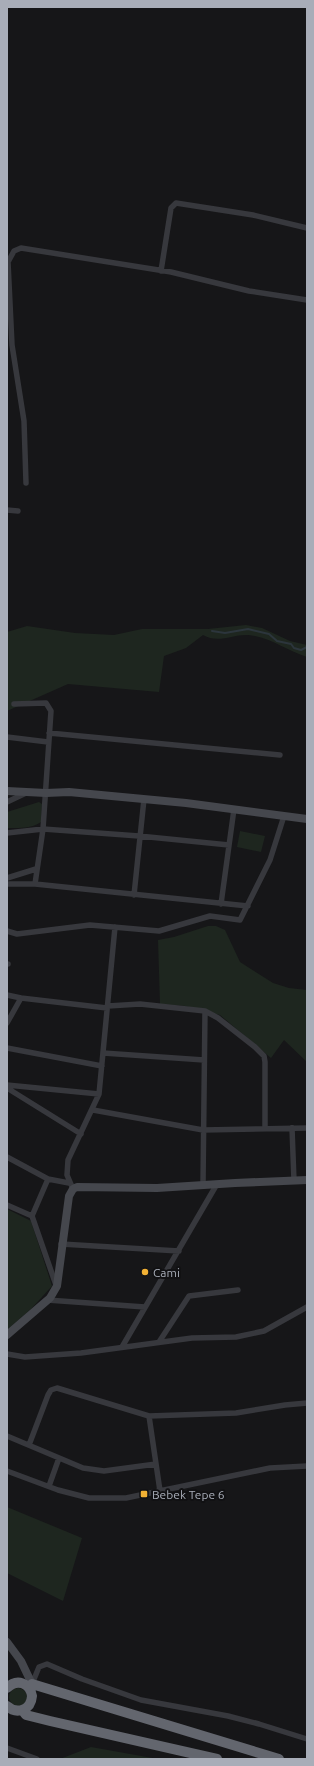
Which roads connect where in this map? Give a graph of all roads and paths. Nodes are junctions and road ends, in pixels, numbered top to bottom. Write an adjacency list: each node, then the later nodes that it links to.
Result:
1 (307, 228): 2 (street)
2 (161, 271): 3 (street); 4 (street)
3 (307, 300)
4 (10, 345): 5 (street)
5 (26, 483)
6 (7, 510): 7 (street)
7 (18, 510)
8 (14, 704): 9 (street)
9 (49, 733): 11 (street); 12 (street)
10 (7, 737): 11 (street)
11 (48, 742): 15 (street)
12 (280, 755)
13 (7, 791): 14 (street)
14 (26, 793): 15 (street); 17 (street)
15 (46, 793): 16 (street); 21 (street)
16 (144, 800): 18 (street); 23 (street)
17 (7, 802)
18 (234, 809): 19 (street); 24 (street)
19 (284, 816): 20 (street); 31 (street)
20 (307, 819)
21 (43, 829): 22 (street); 23 (street); 25 (street)
22 (7, 833)
23 (139, 836): 24 (street); 29 (street)
24 (229, 845): 30 (street)
25 (36, 869): 26 (street); 28 (street)
26 (7, 878)
27 (7, 884): 28 (street)
28 (35, 884): 29 (street)
29 (134, 895): 30 (street)
30 (221, 904): 31 (street)
31 (248, 906): 32 (street)
32 (115, 927): 33 (street); 36 (street)
33 (7, 931)
34 (7, 995): 35 (street)
35 (21, 998): 36 (street); 38 (street)
36 (108, 1006): 37 (street); 40 (street)
37 (205, 1011): 41 (street); 49 (street)
38 (7, 1023)
39 (7, 1048): 42 (street)
40 (103, 1053): 41 (street); 42 (street)
41 (204, 1060): 50 (street)
42 (102, 1066): 45 (street)
43 (7, 1085): 45 (street)
44 (7, 1088): 51 (street)
45 (99, 1094): 46 (street)
46 (93, 1110): 50 (street); 51 (street)
47 (292, 1128): 48 (street); 49 (street); 55 (street)
48 (307, 1128)
49 (265, 1129): 50 (street)
50 (203, 1130): 57 (street)
51 (81, 1134): 58 (street)
52 (7, 1157): 53 (street)
53 (48, 1179): 58 (street); 60 (street)
54 (307, 1180): 55 (street)
55 (294, 1181): 56 (street)
56 (217, 1184): 57 (street); 62 (street)
57 (203, 1185): 58 (street)
58 (71, 1186): 61 (street)
59 (7, 1205): 60 (street)
60 (32, 1216): 63 (street)
61 (61, 1244): 62 (street); 63 (street)
62 (179, 1251): 66 (street)
63 (57, 1286): 65 (street)
64 (238, 1290): 69 (street)
65 (48, 1300): 66 (street); 68 (street)
66 (145, 1307): 70 (street)
67 (307, 1307): 69 (street)
68 (7, 1335)
69 (159, 1342): 70 (street)
70 (122, 1347): 71 (street)
71 (7, 1354)
72 (307, 1403): 73 (street)
73 (149, 1416): 75 (street); 77 (street)
74 (7, 1436): 75 (street)
75 (29, 1445): 76 (street)
76 (60, 1458): 77 (street); 80 (street)
77 (156, 1464): 81 (street)
78 (307, 1466): 81 (street)
79 (7, 1470): 80 (street)
80 (49, 1486): 81 (street)
81 (160, 1491)
82 (7, 1642): 84 (street)
83 (8, 1684): 84 (highway)
84 (31, 1686): 86 (highway); 87 (street); 91 (highway)
85 (7, 1706): 86 (highway)
86 (24, 1712): 90 (highway)
87 (307, 1739)
88 (7, 1748): 89 (street)
89 (37, 1759)
90 (217, 1759)
91 (279, 1759)

